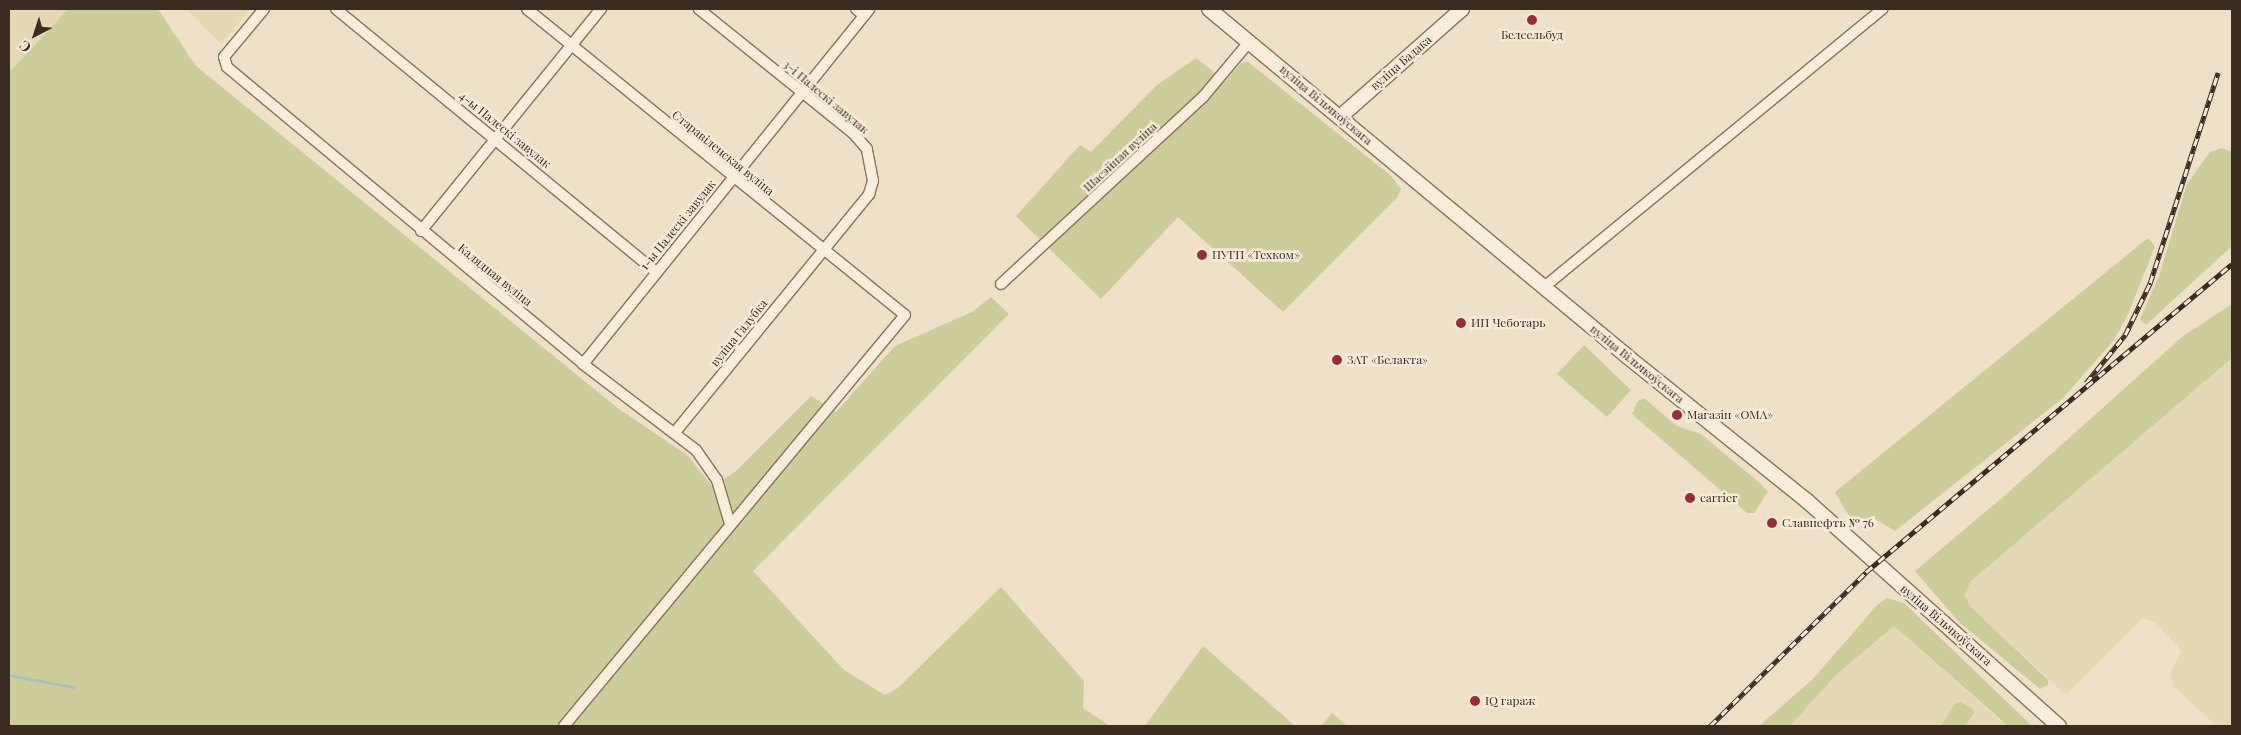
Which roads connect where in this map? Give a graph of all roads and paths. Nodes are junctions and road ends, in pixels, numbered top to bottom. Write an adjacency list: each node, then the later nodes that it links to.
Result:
1 (264, 9): 16 (street, Калядная вуліца)
2 (336, 9): 14 (street, 4-ы Палескі завулак)
3 (527, 9): 11 (street, Старавіленская вуліца)
4 (602, 9): 11 (street)
5 (699, 9): 12 (street, 3-і Палескі завулак)
6 (1209, 9): 10 (main road, вуліца Вільчкоўскага)
7 (1462, 9): 13 (main road, вуліца Бадака)
8 (1882, 9): 20 (street)
9 (863, 11): 12 (street, 1-ы Палескі завулак)
10 (1249, 42): 13 (main road, вуліца Вільчкоўскага); 19 (street, Шасэйная вуліца)
11 (571, 45): 14 (street); 15 (street, Старавіленская вуліца)
12 (803, 91): 15 (street, 1-ы Палескі завулак); 17 (street, 3-і Палескі завулак)
13 (1340, 117): 20 (main road, вуліца Вільчкоўскага)
14 (496, 138): 16 (street); 18 (street, 4-ы Палескі завулак)
15 (734, 177): 17 (street, Старавіленская вуліца); 18 (street, 1-ы Палескі завулак)
16 (421, 230): 21 (street, Калядная вуліца)
17 (822, 249): 22 (street, вуліца Галубка); 23 (street, Старавіленская вуліца)
18 (656, 272): 21 (street, 1-ы Палескі завулак)
19 (1000, 284)
20 (1544, 287): 25 (main road, вуліца Вільчкоўскага)
21 (583, 364): 22 (street, Калядная вуліца)
22 (676, 431): 23 (street, Калядная вуліца)
23 (730, 524): 24 (street)
24 (564, 726)
25 (2058, 726)

